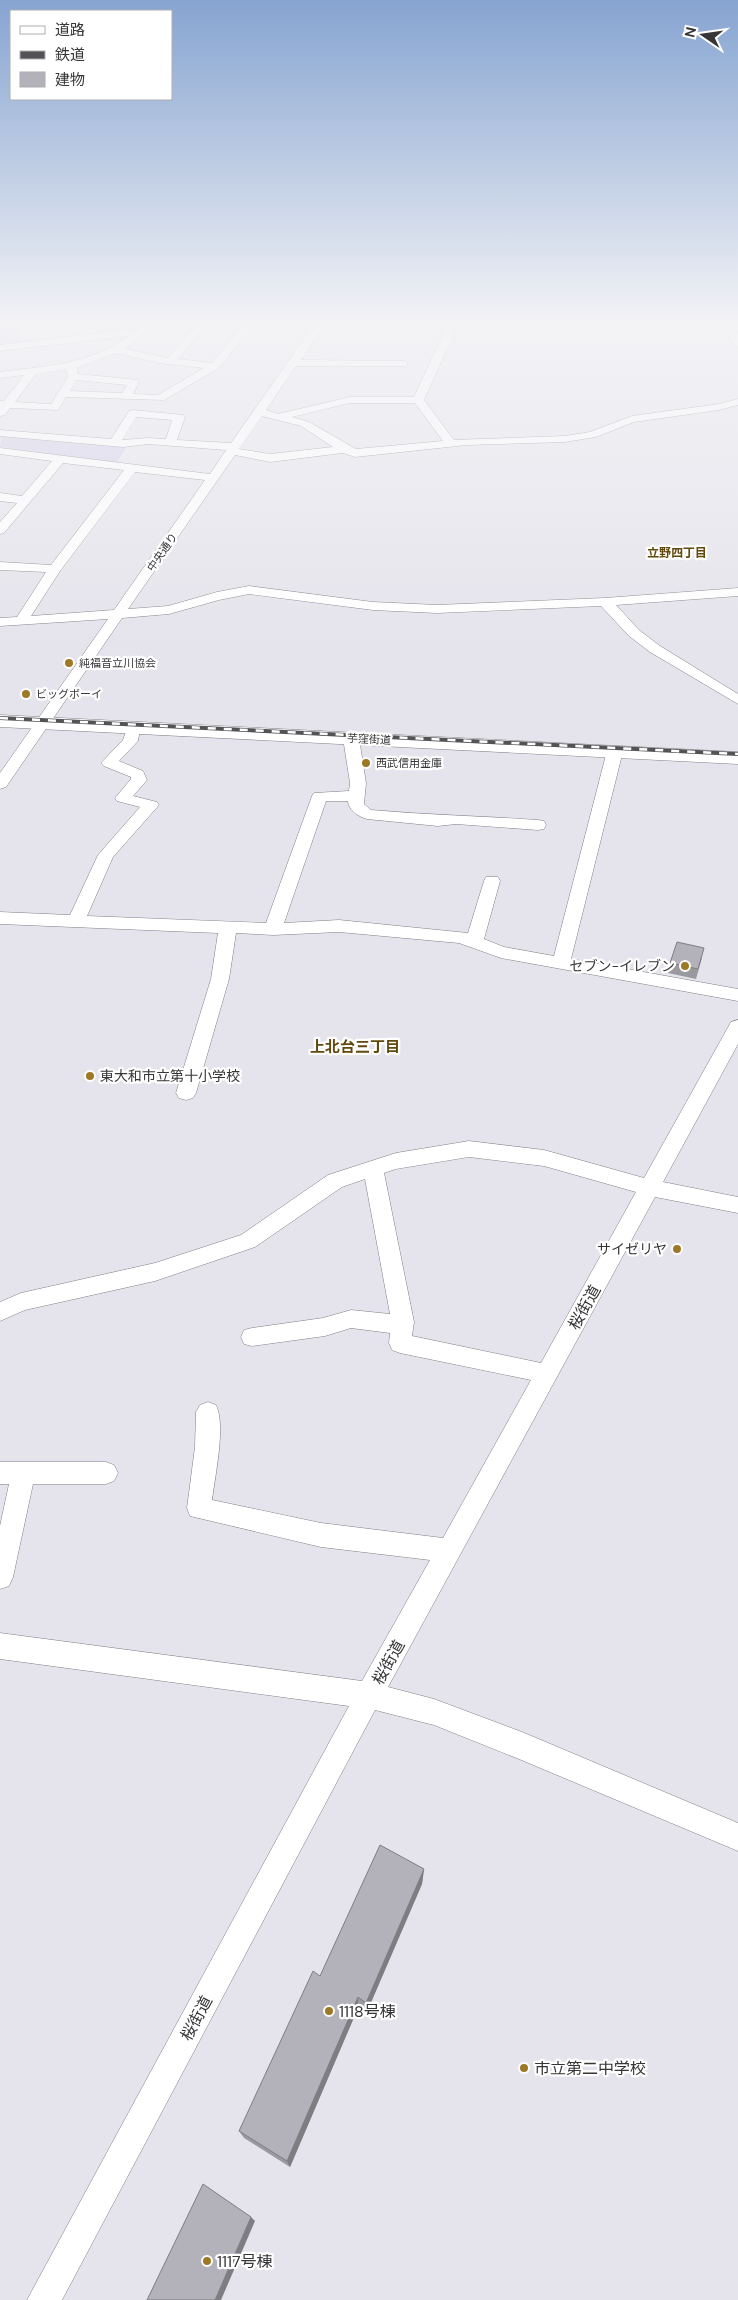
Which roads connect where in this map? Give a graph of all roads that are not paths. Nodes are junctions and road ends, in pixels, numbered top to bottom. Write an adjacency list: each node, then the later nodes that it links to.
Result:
1 (125, 427): 8 (street)
2 (175, 427): 9 (street)
3 (248, 427): 11 (street, 中央通り)
4 (310, 427): 12 (street)
5 (438, 427): 10 (street)
6 (611, 427): 10 (street)
7 (0, 433): 8 (street)
8 (115, 443): 9 (street)
9 (170, 443): 11 (street)
10 (451, 444): 12 (street)
11 (233, 449): 12 (street); 16 (street, 中央通り)
12 (344, 449)
13 (0, 451): 14 (street)
14 (60, 459): 15 (street); 18 (street)
15 (132, 468): 16 (street); 21 (street)
16 (214, 478): 24 (street, 中央通り)
17 (0, 497): 18 (street)
18 (25, 500): 19 (street)
19 (0, 530)
20 (0, 566): 21 (street)
21 (55, 569): 25 (street)
22 (738, 592): 23 (street)
23 (605, 602): 24 (street); 27 (street)
24 (118, 614): 25 (street); 29 (street, 中央通り)
25 (21, 620): 26 (street)
26 (0, 622)
27 (738, 700)
28 (0, 712): 29 (main road, 芋窪街道)
29 (46, 719): 30 (main road, 芋窪街道); 31 (main road, 芋窪街道); 33 (main road, 芋窪街道); 36 (street, 中央通り)
30 (0, 721)
31 (133, 728): 32 (main road, 芋窪街道); 41 (street)
32 (351, 738): 34 (main road, 芋窪街道); 37 (street)
33 (738, 746)
34 (615, 751): 35 (main road, 芋窪街道); 45 (street)
35 (738, 758)
36 (0, 784)
37 (356, 796): 38 (street); 43 (street)
38 (538, 825)
39 (492, 881): 44 (street)
40 (0, 918): 41 (street)
41 (76, 921): 42 (street)
42 (228, 927): 43 (street); 48 (street)
43 (273, 929): 44 (street)
44 (474, 942): 45 (street)
45 (562, 963): 46 (street)
46 (738, 995)
47 (738, 1027): 50 (street, 桜街道)
48 (186, 1093)
49 (373, 1169): 50 (street); 52 (street); 53 (street)
50 (650, 1188): 51 (street); 55 (street, 桜街道)
51 (738, 1205)
52 (0, 1312)
53 (403, 1325): 54 (street); 55 (street)
54 (252, 1337)
55 (547, 1374): 59 (street, 桜街道)
56 (208, 1412): 59 (street)
57 (106, 1473): 58 (street)
58 (11, 1474): 60 (street)
59 (449, 1550): 62 (street, 桜街道)
60 (0, 1577)
61 (0, 1646): 62 (street)
62 (369, 1695): 63 (street); 64 (street, 桜街道)
63 (738, 1836)
64 (44, 2300)

